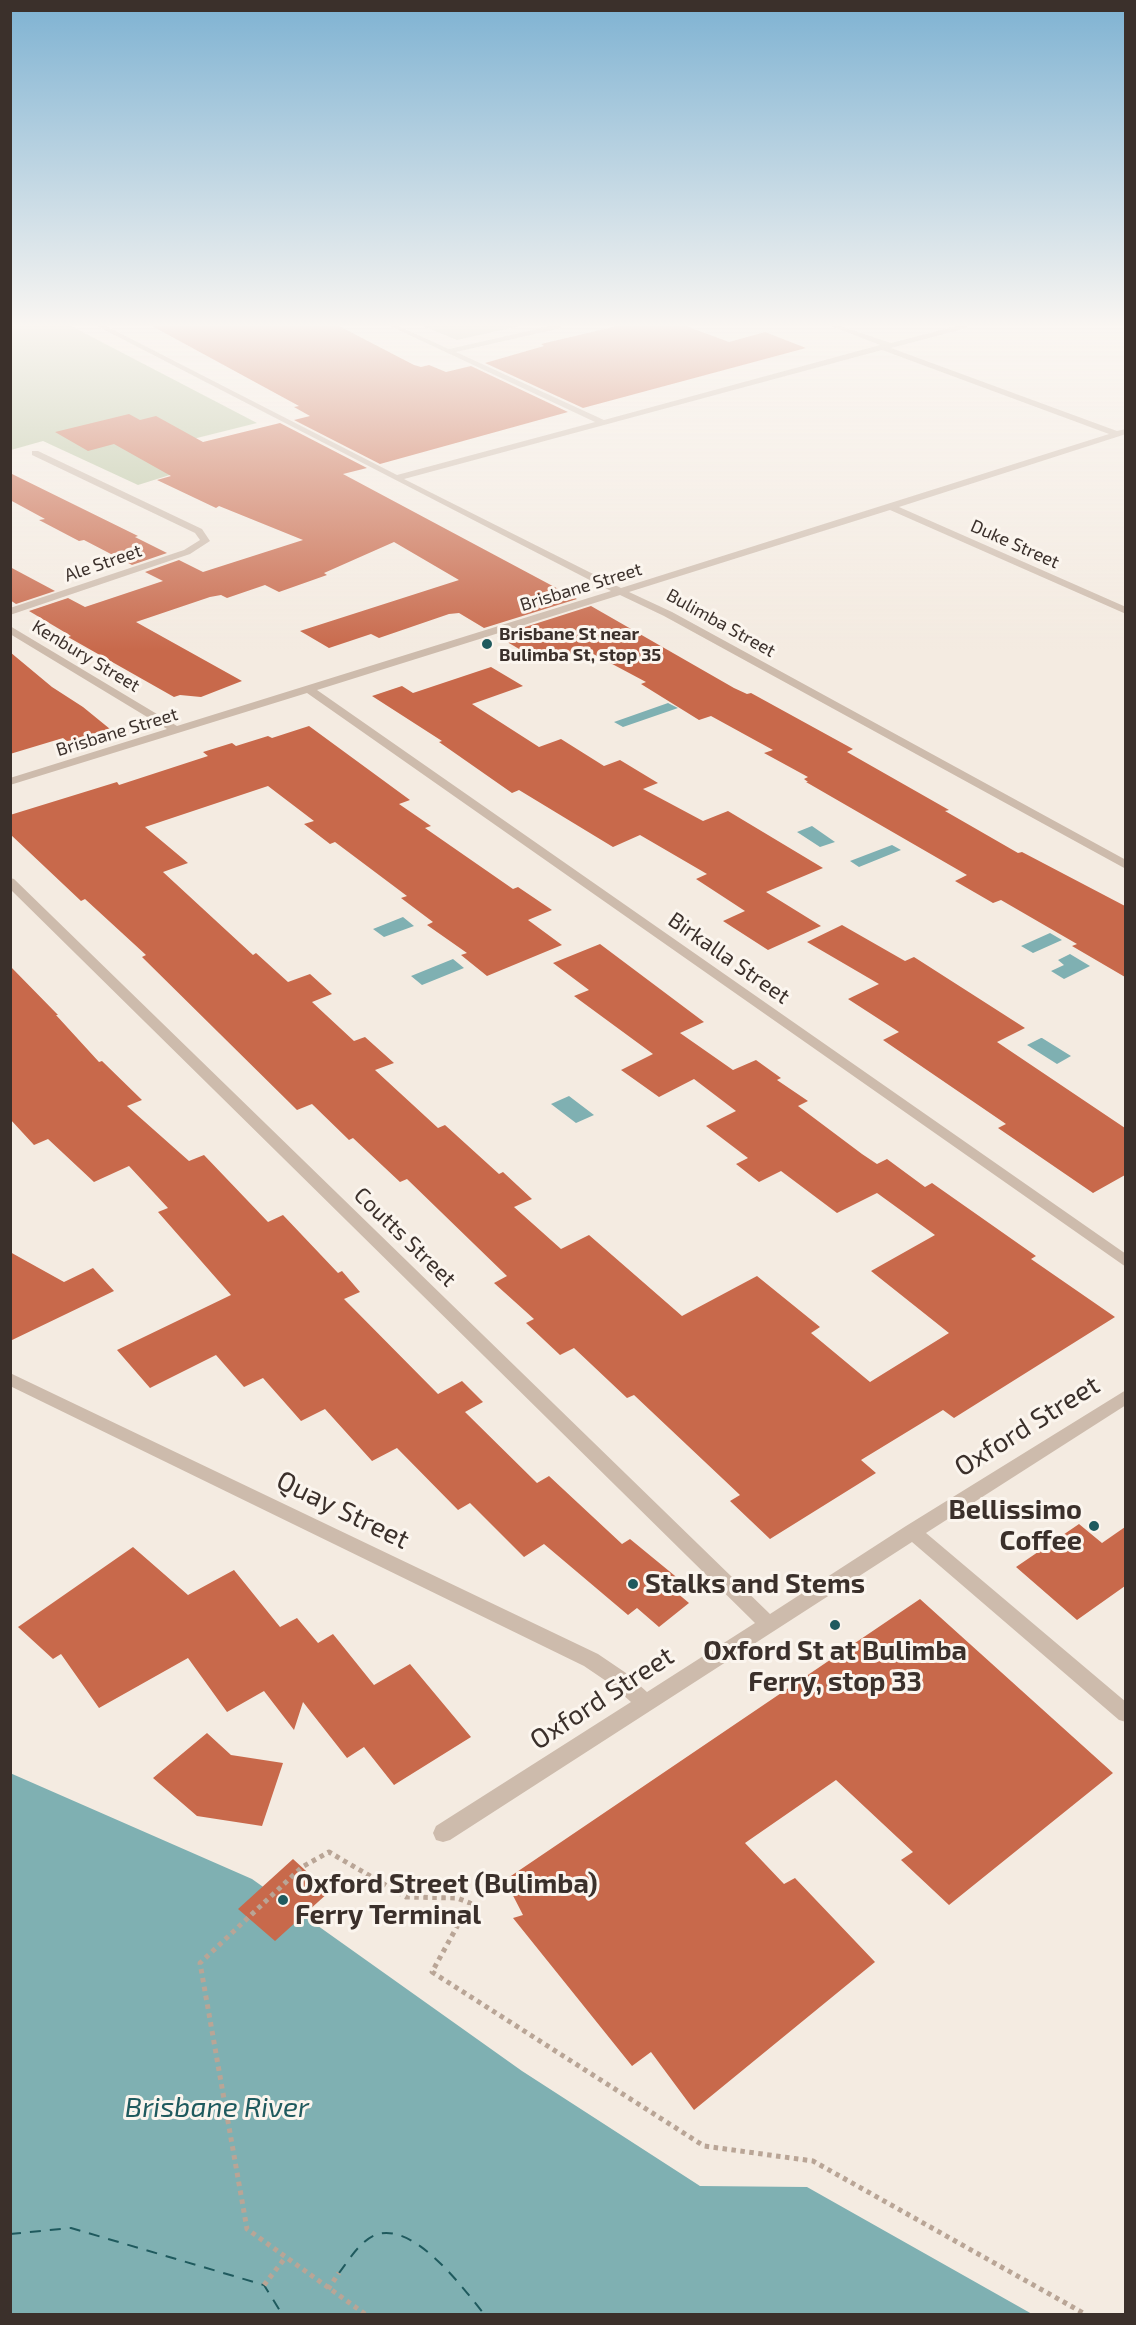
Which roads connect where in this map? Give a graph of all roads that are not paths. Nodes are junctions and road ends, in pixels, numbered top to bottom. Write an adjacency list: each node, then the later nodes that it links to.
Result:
1 (312, 434): 5 (street, Bulimba Street)
2 (561, 434): 5 (street)
3 (1120, 434): 6 (street, Brisbane Street)
4 (35, 453): 9 (street, Ale Street)
5 (396, 478): 7 (street, Bulimba Street)
6 (891, 507): 7 (street, Brisbane Street); 8 (street, Duke Street)
7 (620, 591): 11 (street, Brisbane Street); 14 (street, Bulimba Street)
8 (1125, 611)
9 (10, 612)
10 (10, 630): 12 (street, Kenbury Street)
11 (309, 689): 12 (street, Brisbane Street); 16 (street, Birkalla Street)
12 (176, 730): 13 (street, Brisbane Street)
13 (10, 782)
14 (1125, 865)
15 (10, 882): 20 (street, Coutts Street)
16 (1125, 1262)
17 (10, 1379): 21 (street, Quay Street)
18 (1125, 1396): 19 (street, Oxford Street)
19 (912, 1531): 20 (street, Oxford Street); 22 (street)
20 (768, 1624): 21 (street, Oxford Street)
21 (644, 1702): 23 (street, Oxford Street)
22 (1125, 1714)
23 (442, 1833)

